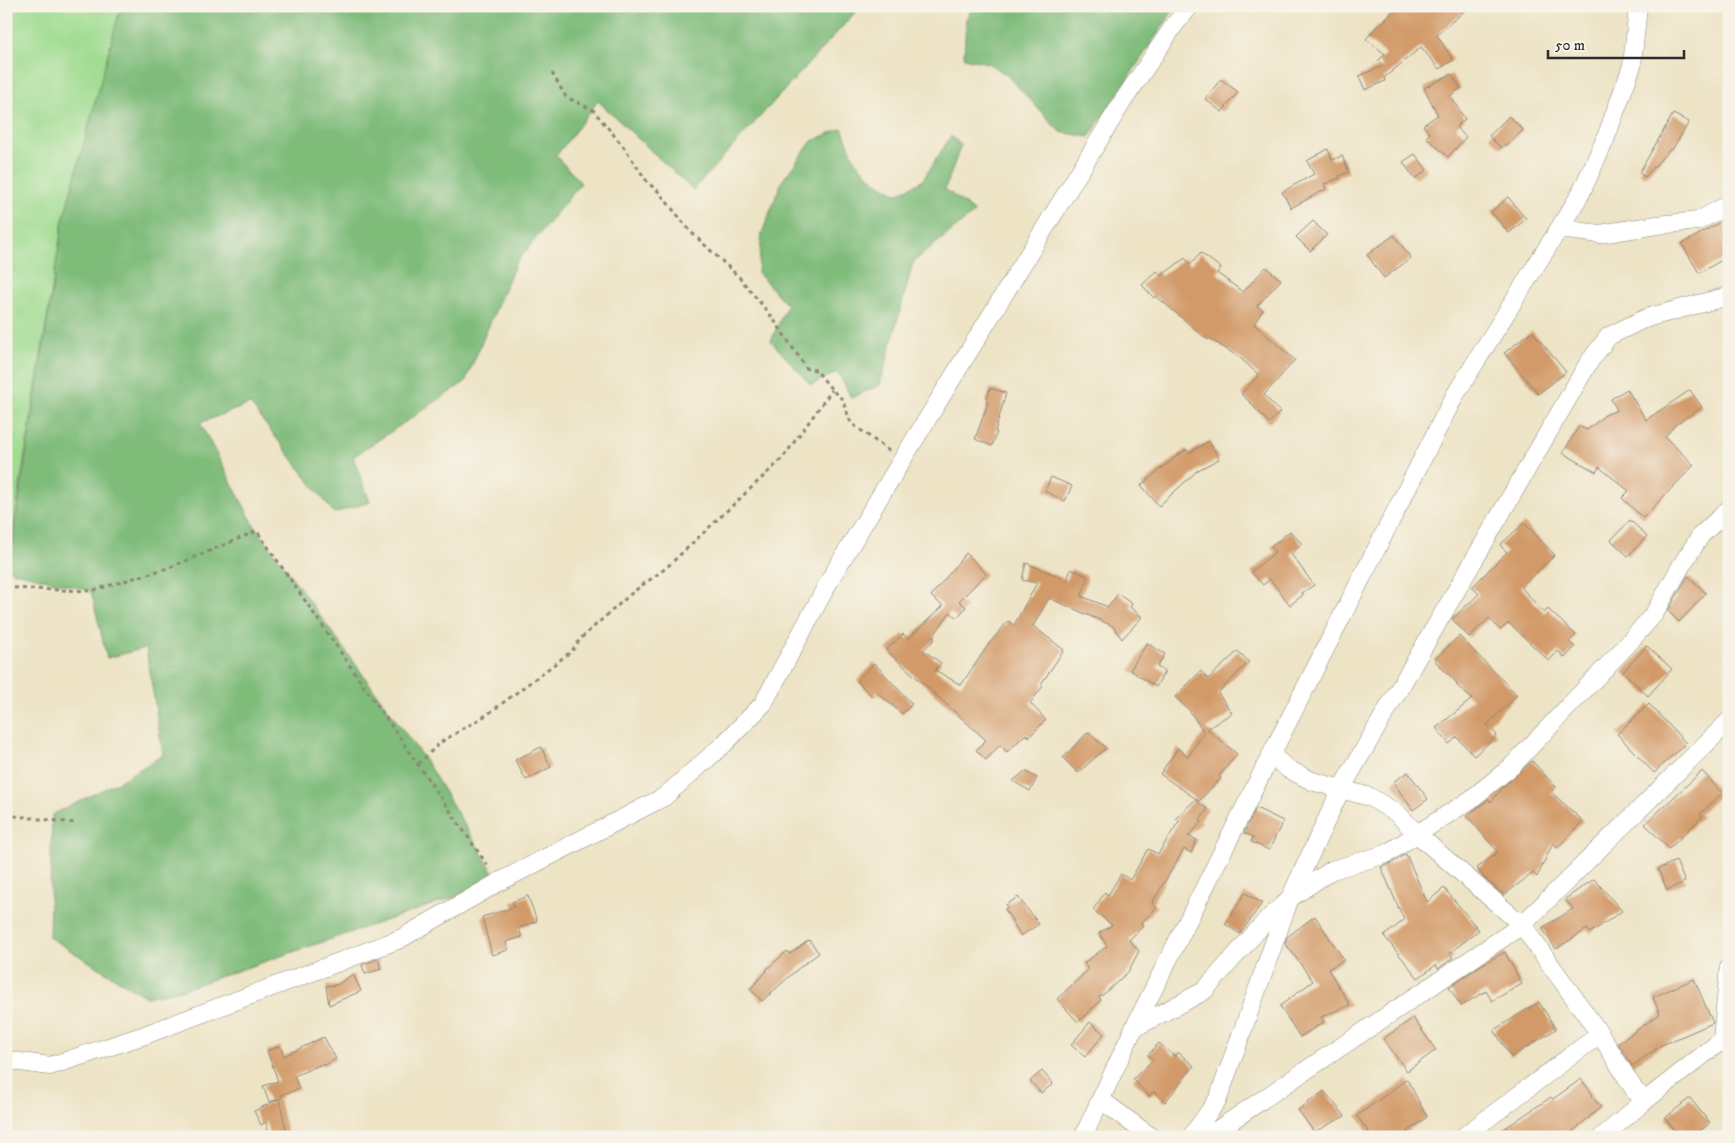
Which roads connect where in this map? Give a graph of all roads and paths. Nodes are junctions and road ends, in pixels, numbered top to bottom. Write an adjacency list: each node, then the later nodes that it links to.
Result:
1 (1190, 6): 8 (street)
2 (1638, 6): 5 (street)
3 (552, 72): 7 (path)
4 (1729, 204): 5 (street)
5 (1559, 229): 12 (street)
6 (1729, 296): 14 (street)
7 (832, 390): 8 (path); 13 (path)
8 (902, 460): 18 (street)
9 (1729, 509): 17 (street)
10 (6, 587): 13 (path)
11 (1729, 721): 20 (street)
12 (1271, 754): 14 (street); 22 (street)
13 (418, 764): 18 (path)
14 (1341, 788): 17 (street); 19 (street)
15 (6, 815): 16 (path)
16 (75, 823)
17 (1417, 834): 19 (street); 20 (street)
18 (499, 882): 25 (street)
19 (1290, 898): 22 (street); 30 (street)
20 (1522, 925): 23 (street); 31 (street)
21 (1729, 967): 24 (street)
22 (1134, 1028): 26 (street)
23 (1600, 1034): 27 (street); 32 (street)
24 (1727, 1040): 27 (street)
25 (6, 1060)
26 (1101, 1100): 28 (street); 29 (street)
27 (1646, 1100): 33 (street)
28 (1083, 1137)
29 (1151, 1137)
30 (1191, 1137)
31 (1206, 1137)
32 (1463, 1137)
33 (1602, 1137)

